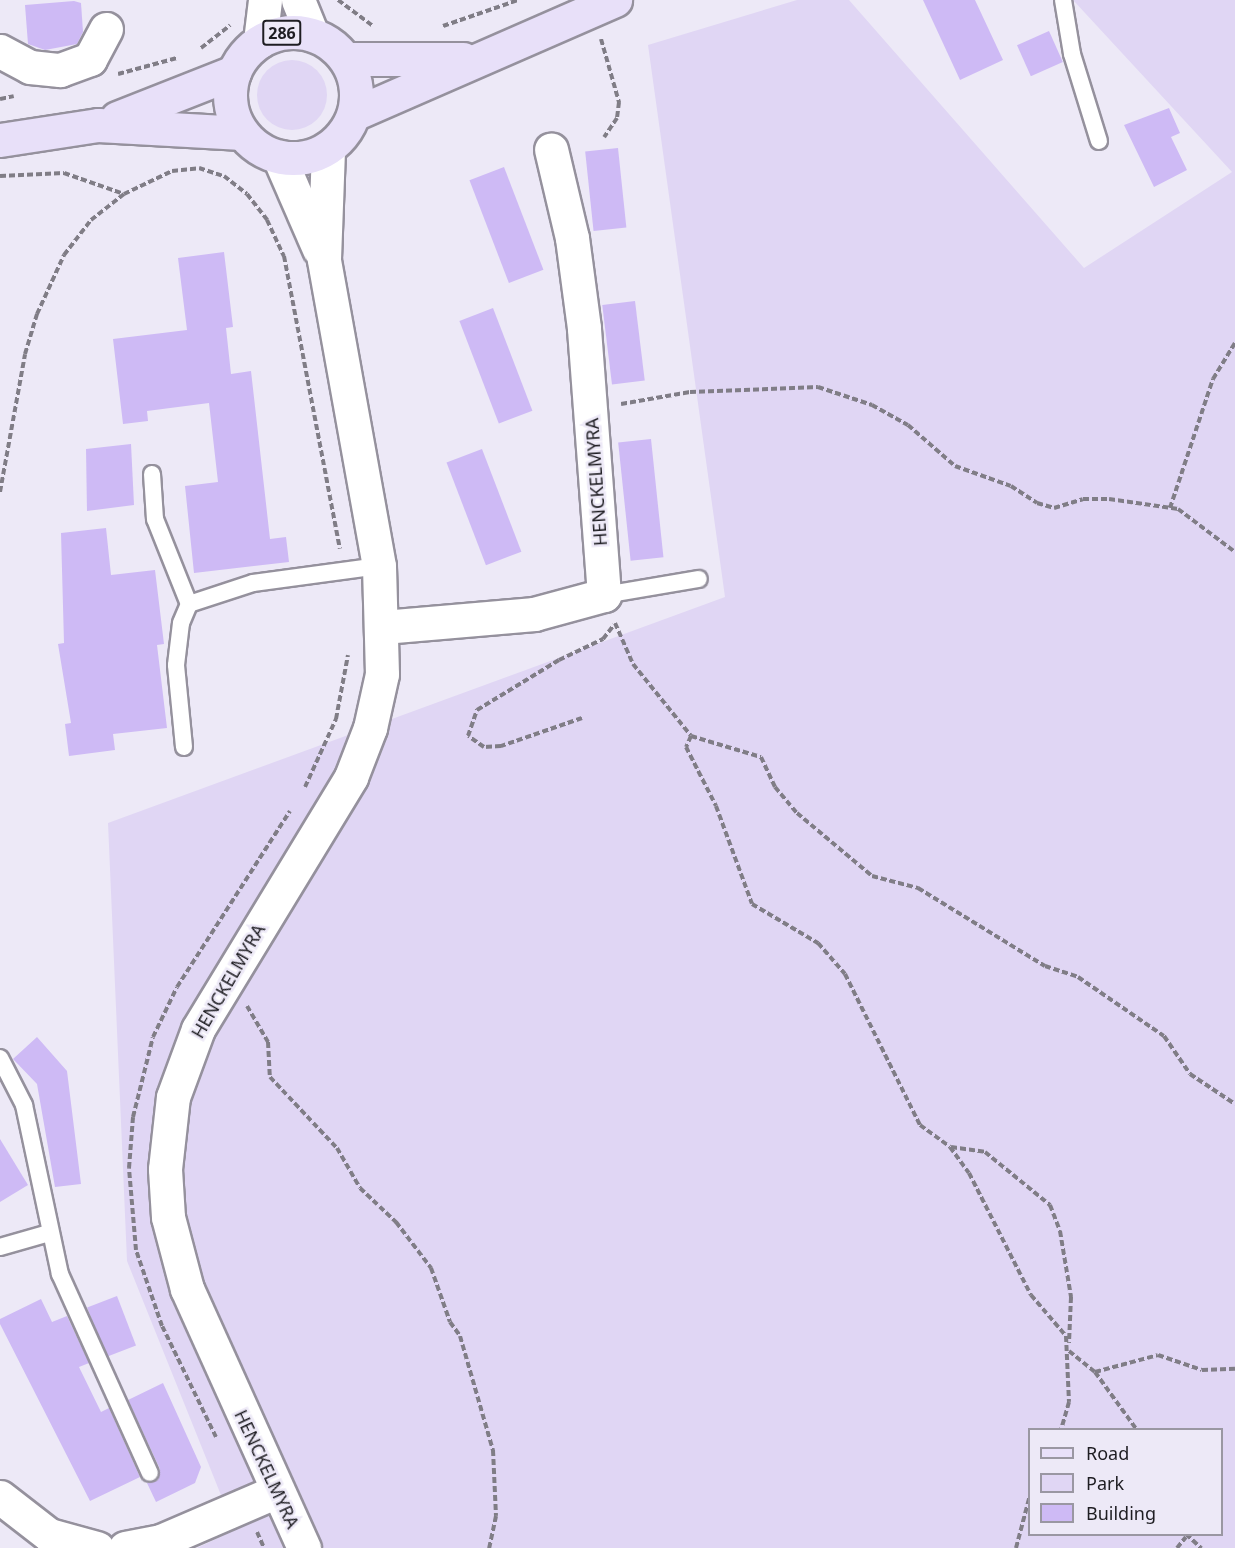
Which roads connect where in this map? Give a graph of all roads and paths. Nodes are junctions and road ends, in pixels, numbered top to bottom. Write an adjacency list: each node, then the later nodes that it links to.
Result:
1 (265, 0): 12 (street)
2 (298, 0): 11 (street)
3 (338, 0): 9 (path)
4 (518, 0): 8 (path)
5 (1064, 0): 25 (lane)
6 (604, 5): 15 (main road); 23 (path)
7 (235, 16): 17 (path)
8 (437, 27)
9 (382, 28)
10 (106, 29): 13 (street)
11 (312, 34): 12 (main road, 286); 14 (main road, 286)
12 (260, 41): 16 (main road, 286)
13 (0, 51)
14 (346, 59): 15 (main road); 20 (main road)
15 (474, 59): 20 (main road)
16 (234, 72): 21 (main road, 286); 22 (main road)
17 (114, 75)
18 (24, 95): 19 (path)
19 (0, 99)
20 (354, 114): 26 (main road)
21 (98, 125): 22 (main road, 286); 24 (main road, 286)
22 (242, 133): 28 (main road)
23 (604, 137)
24 (0, 140)
25 (1100, 141)
26 (328, 148): 28 (main road); 31 (street, HENCKELMYRA)
27 (551, 149): 33 (street, HENCKELMYRA)
28 (279, 157): 31 (street, HENCKELMYRA)
29 (0, 176): 30 (path)
30 (124, 194): 35 (path); 39 (path)
31 (324, 259): 38 (street, HENCKELMYRA)
32 (1235, 343): 36 (path)
33 (591, 407): 36 (path); 42 (street, HENCKELMYRA)
34 (152, 474): 41 (lane)
35 (0, 492)
36 (1170, 508): 37 (path)
37 (1235, 552)
38 (380, 566): 39 (lane); 43 (street, HENCKELMYRA)
39 (343, 571): 41 (lane)
40 (699, 579): 42 (lane)
41 (189, 604): 47 (lane)
42 (612, 611): 43 (street); 45 (path); 46 (path)
43 (383, 627): 50 (street, HENCKELMYRA)
44 (349, 644): 48 (path)
45 (582, 718)
46 (691, 736): 52 (path); 53 (path)
47 (184, 747)
48 (303, 790)
49 (297, 800): 61 (path)
50 (219, 990): 63 (street, HENCKELMYRA); 72 (path)
51 (0, 1058): 54 (lane)
52 (1235, 1104)
53 (950, 1147): 56 (path); 56 (path)
54 (49, 1233): 55 (lane); 62 (lane)
55 (0, 1247)
56 (1068, 1352): 58 (path); 59 (path)
57 (1235, 1369): 58 (path)
58 (1095, 1372): 60 (path)
59 (1062, 1428)
60 (1136, 1428)
61 (222, 1448)
62 (150, 1473)
63 (277, 1491): 66 (street); 71 (street, HENCKELMYRA)
64 (0, 1497): 68 (street)
65 (1028, 1498): 73 (path)
66 (246, 1507): 69 (street); 70 (path)
67 (1186, 1536): 74 (path); 75 (path)
68 (97, 1548)
69 (125, 1548)
70 (264, 1548)
71 (304, 1548)
72 (489, 1548)
73 (1016, 1548)
74 (1177, 1548)
75 (1201, 1548)

